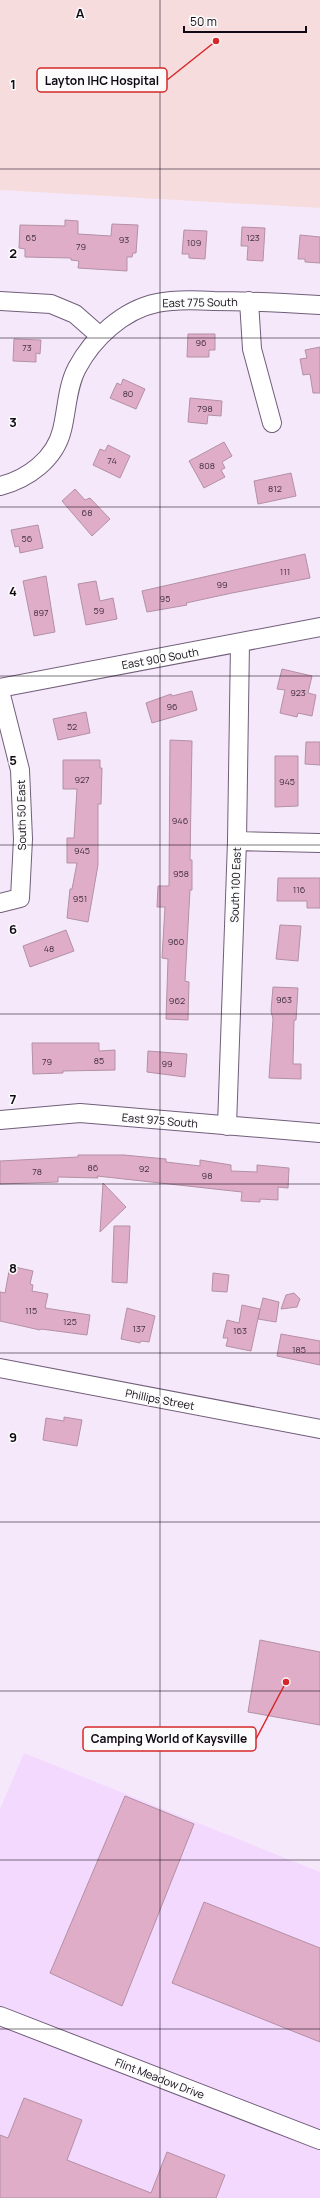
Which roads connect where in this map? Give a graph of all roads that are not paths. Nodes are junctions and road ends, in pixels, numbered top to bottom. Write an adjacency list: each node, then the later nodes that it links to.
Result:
1 (0, 301): 4 (street)
2 (249, 302): 3 (street, East 775 South); 4 (street, East 775 South); 5 (street)
3 (320, 305)
4 (100, 336): 6 (street, East 775 South)
5 (272, 423)
6 (0, 486)
7 (320, 627): 8 (street, East 900 South)
8 (240, 643): 9 (street, East 900 South); 10 (street, South 100 East)
9 (0, 689): 12 (street, South 50 East)
10 (237, 841): 11 (street); 14 (street, South 100 East)
11 (320, 843)
12 (0, 903)
13 (0, 1120): 14 (street, East 975 South)
14 (226, 1126): 15 (street, East 975 South)
15 (320, 1133)
16 (0, 1368): 17 (street, Phillips Street)
17 (320, 1429)
18 (0, 2016): 19 (street, Flint Meadow Drive)
19 (320, 2140)

